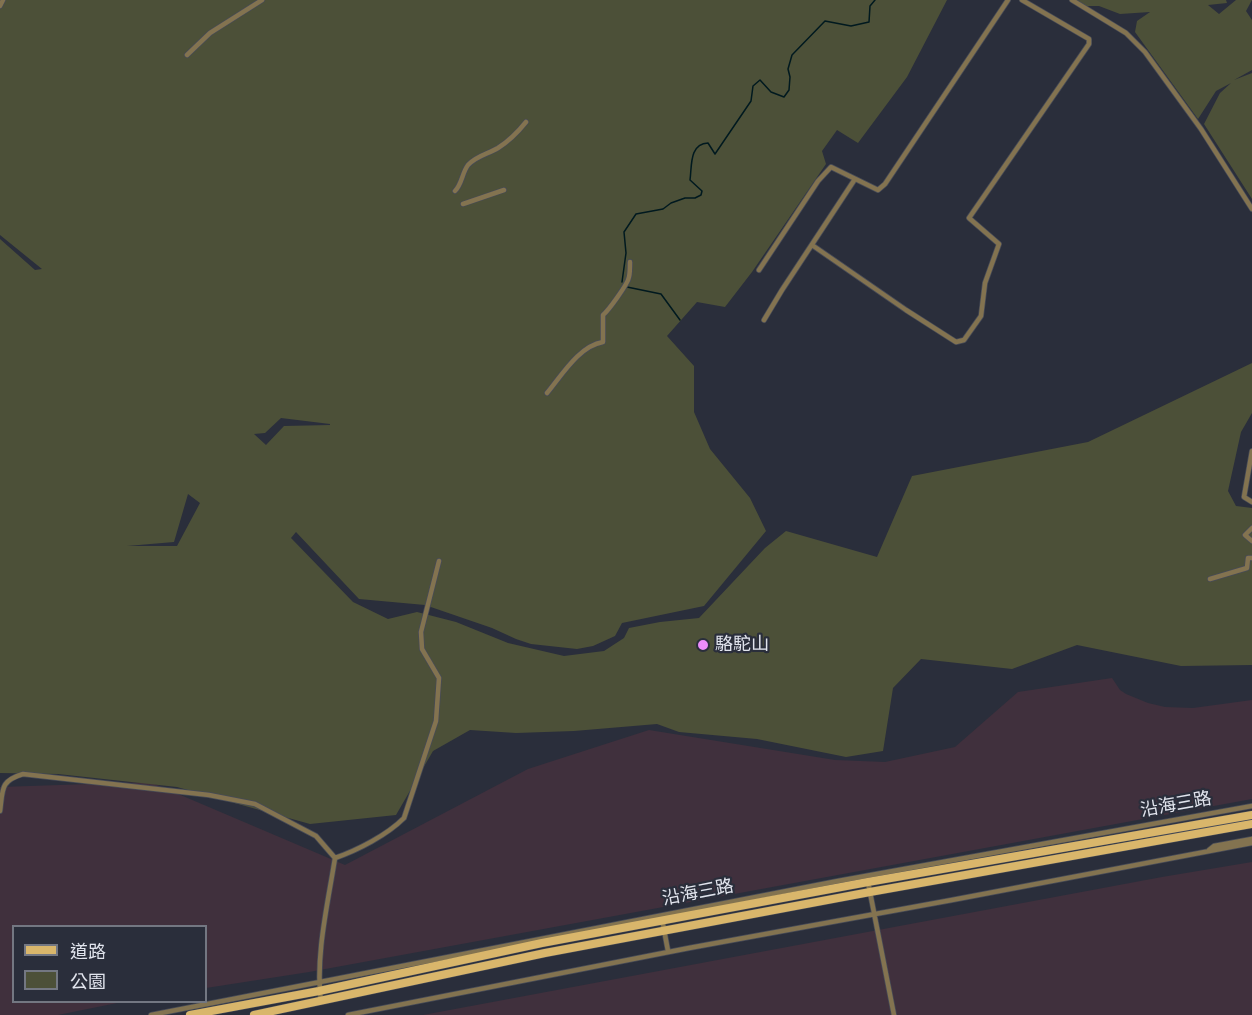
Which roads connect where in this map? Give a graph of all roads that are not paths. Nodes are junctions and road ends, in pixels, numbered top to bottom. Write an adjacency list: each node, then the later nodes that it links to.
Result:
1 (3, 0): 6 (street)
2 (262, 0): 7 (street)
3 (1008, 0): 9 (street)
4 (1022, 0): 14 (street)
5 (1072, 0): 13 (street)
6 (0, 6)
7 (187, 55)
8 (526, 122): 11 (street)
9 (855, 179): 14 (street); 16 (street)
10 (504, 190): 12 (street)
11 (455, 191)
12 (463, 204)
13 (1252, 209)
14 (812, 245): 17 (street)
15 (630, 262): 18 (street)
16 (759, 270)
17 (764, 320)
18 (547, 393)
19 (1252, 451): 20 (street)
20 (1252, 502)
21 (1252, 528): 22 (street)
22 (1252, 542)
23 (1252, 558): 25 (street)
24 (439, 561): 36 (street)
25 (1210, 579)
26 (1252, 806): 30 (street, 沿海三路)
27 (0, 811): 36 (street)
28 (1252, 814): 30 (main road, 沿海三路)
29 (1252, 824): 32 (main road, 沿海三路)
30 (1160, 827): 31 (main road, 沿海三路); 32 (street)
31 (1104, 837): 34 (main road, 沿海三路); 35 (street)
32 (1162, 840): 35 (main road, 沿海三路)
33 (1252, 841): 45 (street)
34 (1053, 846): 37 (main road, 沿海三路); 38 (street)
35 (1106, 850): 38 (main road, 沿海三路)
36 (335, 858): 50 (street)
37 (987, 858): 39 (street); 40 (main road, 沿海三路)
38 (1055, 859): 39 (main road, 沿海三路)
39 (990, 870): 42 (main road, 沿海三路)
40 (910, 871): 41 (main road, 沿海三路); 42 (street)
41 (867, 879): 43 (street); 44 (main road, 沿海三路)
42 (914, 884): 43 (main road, 沿海三路)
43 (870, 892): 45 (street); 46 (main road, 沿海三路)
44 (746, 902): 46 (street); 47 (main road, 沿海三路)
45 (875, 913): 49 (street); 57 (street)
46 (748, 915): 48 (main road, 沿海三路)
47 (662, 918): 48 (street); 50 (street, 沿海三路); 51 (main road, 沿海三路)
48 (664, 930): 49 (street); 52 (main road, 沿海三路)
49 (668, 951): 56 (street)
50 (319, 982): 51 (street); 53 (street, 沿海三路)
51 (320, 991): 52 (street); 54 (main road, 沿海三路)
52 (321, 1002): 55 (main road, 沿海三路)
53 (151, 1015)
54 (190, 1015)
55 (254, 1015)
56 (348, 1015)
57 (894, 1015)

